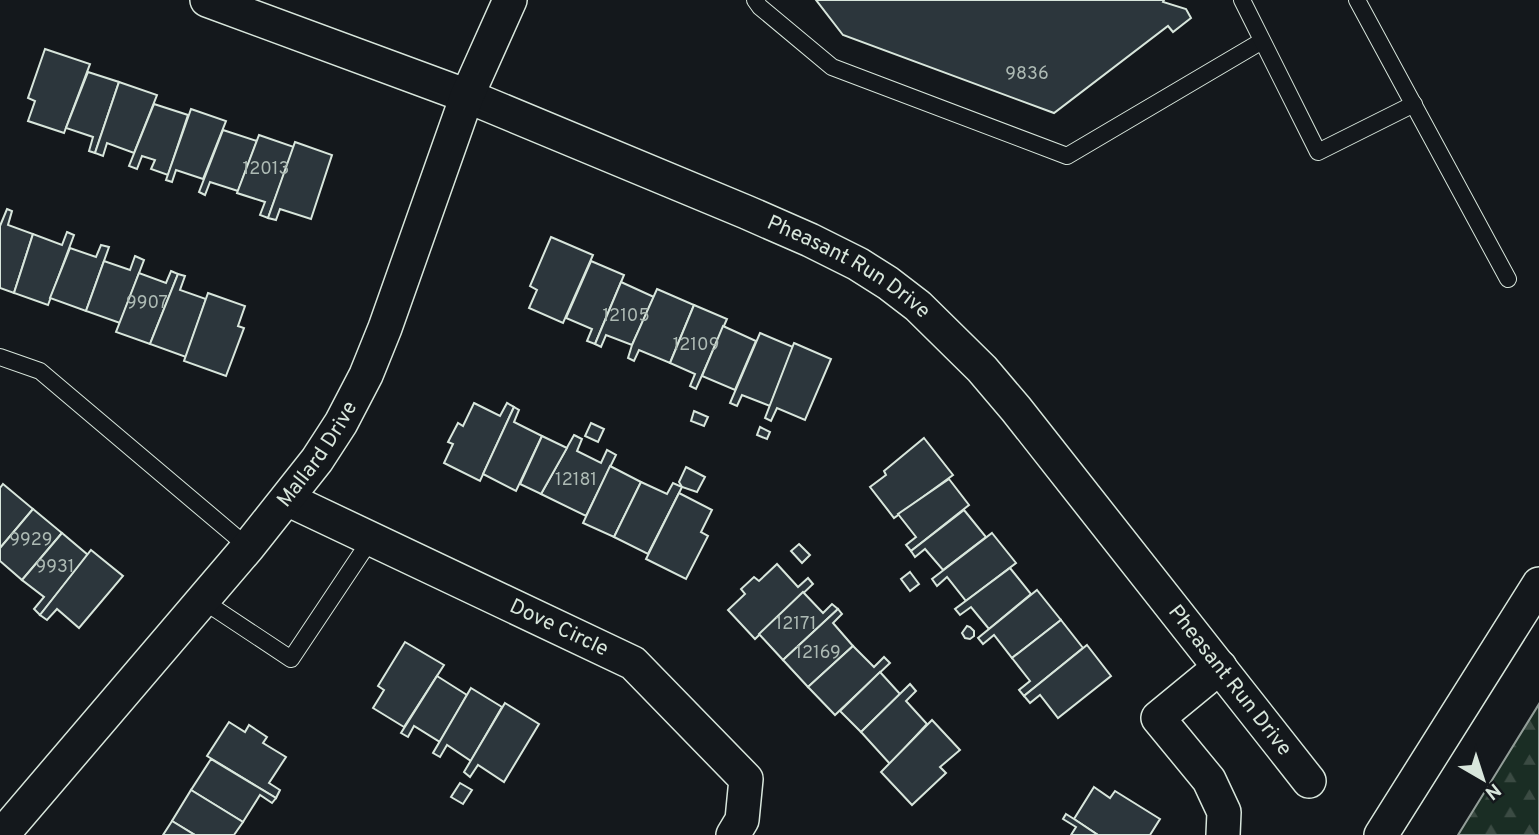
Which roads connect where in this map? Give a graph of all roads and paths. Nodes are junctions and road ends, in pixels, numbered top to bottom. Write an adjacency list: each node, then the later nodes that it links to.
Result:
1 (207, 0): 7 (street, Pheasant Run Drive)
2 (510, 0): 7 (street, Mallard Drive)
3 (755, 0): 6 (lane)
4 (1242, 0): 6 (lane)
5 (1357, 0): 8 (lane)
6 (1262, 41): 8 (lane)
7 (467, 96): 11 (street, Mallard Drive); 16 (street, Pheasant Run Drive)
8 (1414, 104): 9 (lane)
9 (1508, 279)
10 (0, 357): 13 (lane)
11 (287, 499): 12 (street, Dove Circle); 13 (street, Mallard Drive)
12 (371, 539): 15 (lane); 19 (street, Dove Circle)
13 (248, 547): 15 (street, Mallard Drive)
14 (1539, 584): 21 (street)
15 (202, 600): 18 (street, Mallard Drive)
16 (1220, 667): 17 (street, Pheasant Run Drive); 20 (street)
17 (1309, 781)
18 (2, 835)
19 (733, 835)
20 (1223, 835)
21 (1381, 835)

